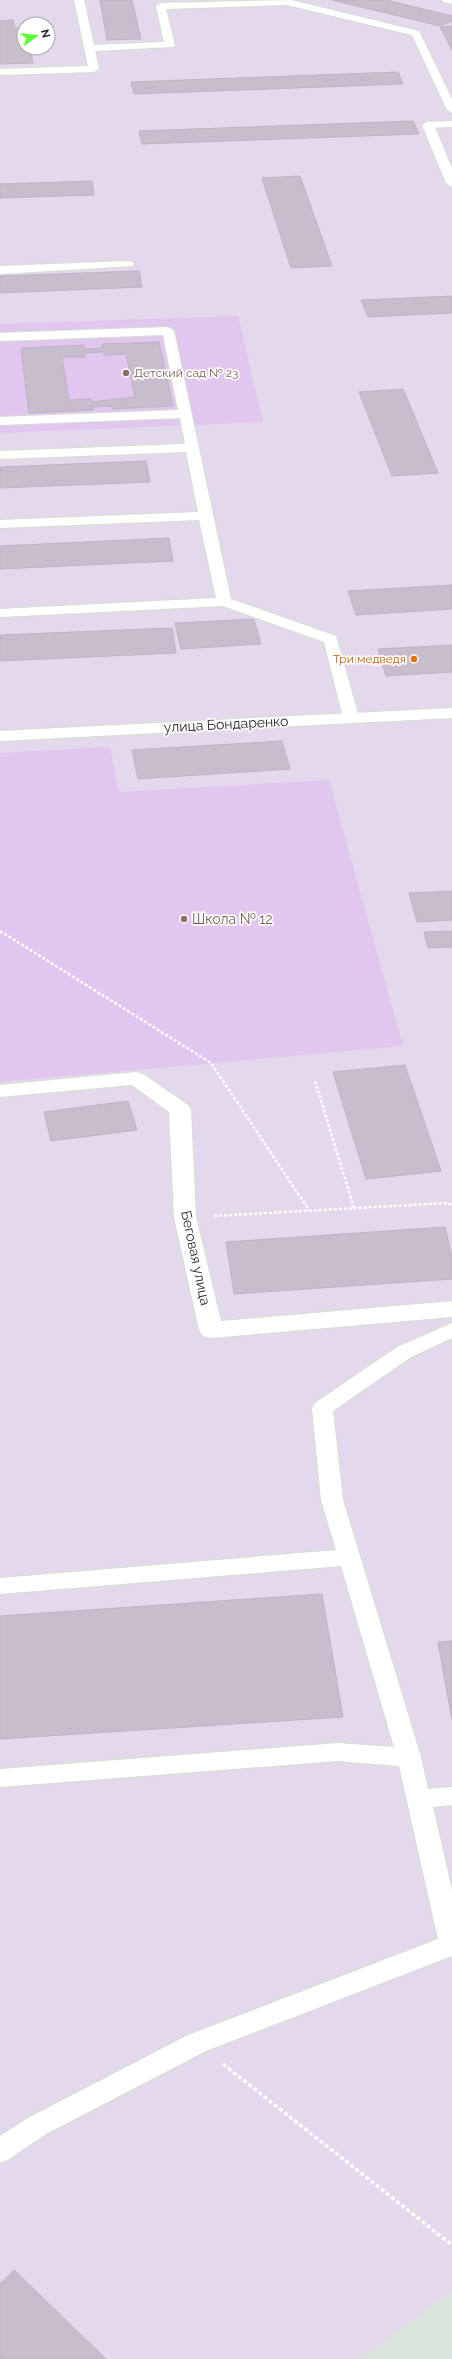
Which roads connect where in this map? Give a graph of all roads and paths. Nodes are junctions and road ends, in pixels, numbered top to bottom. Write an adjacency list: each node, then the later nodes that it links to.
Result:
1 (79, 0): 6 (lane)
2 (448, 0): 3 (street)
3 (452, 1)
4 (360, 11): 5 (lane)
5 (347, 16): 6 (lane); 8 (lane)
6 (89, 48): 7 (lane)
7 (0, 72)
8 (452, 110)
9 (452, 124): 10 (lane)
10 (428, 125): 11 (street)
11 (452, 183)
12 (128, 264): 13 (lane)
13 (0, 270)
14 (0, 337): 15 (lane)
15 (186, 414): 16 (lane); 17 (lane)
16 (0, 421)
17 (192, 448): 18 (lane); 19 (lane)
18 (0, 455)
19 (204, 516): 20 (lane); 21 (lane)
20 (0, 524)
21 (224, 602): 22 (lane); 24 (lane)
22 (0, 613)
23 (452, 713): 24 (street, улица Бондаренко)
24 (351, 717): 25 (street, улица Бондаренко)
25 (0, 736)
26 (0, 931): 31 (path)
27 (315, 1081): 30 (path)
28 (0, 1091): 32 (street, Беговая улица)
29 (452, 1206): 30 (path)
30 (354, 1208): 31 (path)
31 (309, 1210): 32 (path)
32 (186, 1217): 33 (street, Беговая улица)
33 (452, 1309)
34 (452, 1330): 35 (lane)
35 (350, 1557): 36 (lane); 37 (lane)
36 (0, 1586)
37 (409, 1757): 38 (lane); 40 (lane)
38 (0, 1778)
39 (452, 1796): 40 (lane)
40 (419, 1799): 41 (lane)
41 (452, 1944): 42 (lane)
42 (197, 2044): 43 (lane); 44 (path)
43 (0, 2151)
44 (452, 2245)

